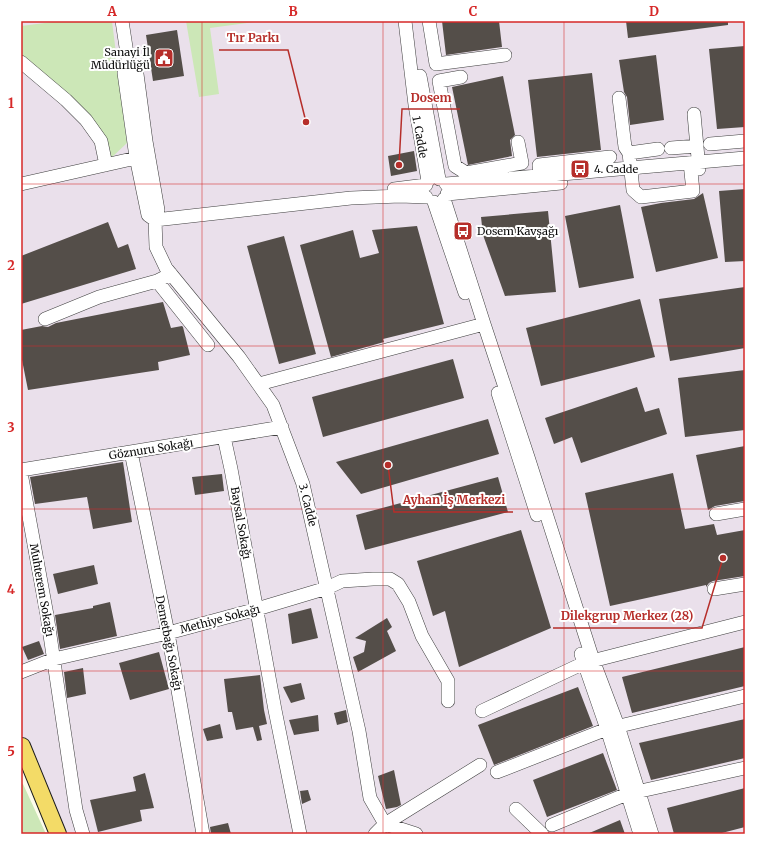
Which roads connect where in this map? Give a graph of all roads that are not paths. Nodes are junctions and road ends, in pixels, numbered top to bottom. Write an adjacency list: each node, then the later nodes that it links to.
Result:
1 (122, 21): 13 (street)
2 (405, 21): 10 (street, 1. Cadde)
3 (412, 21): 10 (street, 1. Cadde)
4 (429, 21): 5 (street)
5 (505, 55)
6 (21, 62): 21 (street)
7 (461, 77): 8 (street)
8 (442, 95): 10 (street); 14 (street)
9 (619, 98): 17 (street)
10 (419, 99): 27 (street, 1. Cadde)
11 (694, 114): 16 (street)
12 (745, 141): 15 (street)
13 (140, 142): 18 (street); 21 (street)
14 (518, 142)
15 (710, 144)
16 (697, 146): 17 (street); 23 (street)
17 (629, 153): 24 (street)
18 (143, 156): 21 (street); 28 (street)
19 (610, 157): 25 (street)
20 (745, 158): 23 (street)
21 (106, 165): 26 (street)
22 (745, 165): 23 (street)
23 (694, 166): 24 (street); 24 (street)
24 (631, 172): 25 (street)
25 (541, 180): 27 (street)
26 (21, 184)
27 (436, 190): 28 (street); 32 (street, 1. Cadde)
28 (155, 220): 29 (street, 3. Cadde)
29 (171, 274): 30 (street); 34 (street, 3. Cadde)
30 (156, 281): 31 (street); 33 (street)
31 (45, 319)
32 (480, 326): 34 (street); 48 (street, 1. Cadde)
33 (208, 345)
34 (259, 384): 35 (street, 3. Cadde)
35 (282, 427): 36 (street, Göznuru Sokağı); 42 (street, 3. Cadde)
36 (224, 437): 37 (street, Göznuru Sokağı); 44 (street, Baysal Sokağı)
37 (131, 452): 38 (street, Göznuru Sokağı); 46 (street, Demetbağı Sokağı)
38 (21, 472): 47 (street, Muhterem Sokağı)
39 (745, 509): 40 (street)
40 (716, 514)
41 (745, 584): 43 (street)
42 (327, 588): 44 (street, Methiye Sokağı); 51 (street, Methiye Sokağı); 61 (street, 3. Cadde)
43 (714, 589)
44 (257, 609): 46 (street, Methiye Sokağı); 67 (street, Baysal Sokağı)
45 (745, 622): 48 (street)
46 (168, 633): 47 (street, Methiye Sokağı); 66 (street, Demetbağı Sokağı)
47 (54, 659): 49 (street, Methiye Sokağı); 65 (street, Muhterem Sokağı)
48 (588, 661): 52 (street); 53 (street, 1. Cadde)
49 (21, 672)
50 (745, 696): 53 (street)
51 (448, 701)
52 (482, 710)
53 (612, 728): 57 (street); 59 (street, 1. Cadde)
54 (22, 754): 58 (main road); 64 (main road)
55 (480, 765): 61 (street)
56 (745, 768): 59 (street)
57 (497, 772)
58 (24, 780): 63 (main road)
59 (633, 793): 62 (street); 71 (street); 72 (street)
60 (516, 809): 70 (street)
61 (385, 824): 68 (street); 69 (street)
62 (552, 825)
63 (50, 834)
64 (58, 834)
65 (83, 834)
66 (203, 834)
67 (300, 834)
68 (375, 834)
69 (416, 834)
70 (542, 834)
71 (640, 834)
72 (652, 834)

